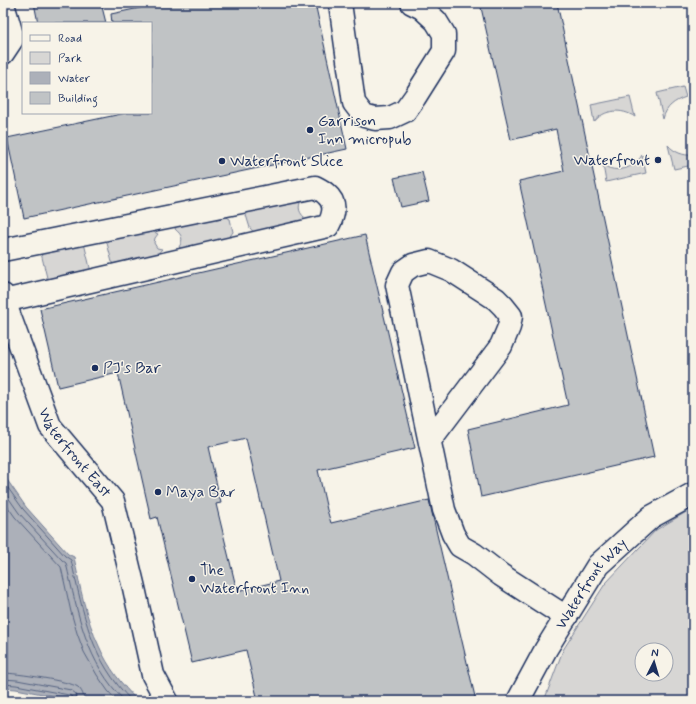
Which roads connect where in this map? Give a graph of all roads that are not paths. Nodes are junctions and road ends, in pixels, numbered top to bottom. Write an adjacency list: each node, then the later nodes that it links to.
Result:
1 (340, 3): 2 (street)
2 (412, 3)
3 (3, 4): 4 (street)
4 (3, 53)
5 (3, 250): 6 (street)
6 (4, 298): 10 (street, Waterfront East)
7 (430, 440): 7 (street); 9 (street)
8 (693, 494): 9 (street, Waterfront Way)
9 (566, 617): 11 (street, Waterfront Way)
10 (167, 701)
11 (518, 701)

